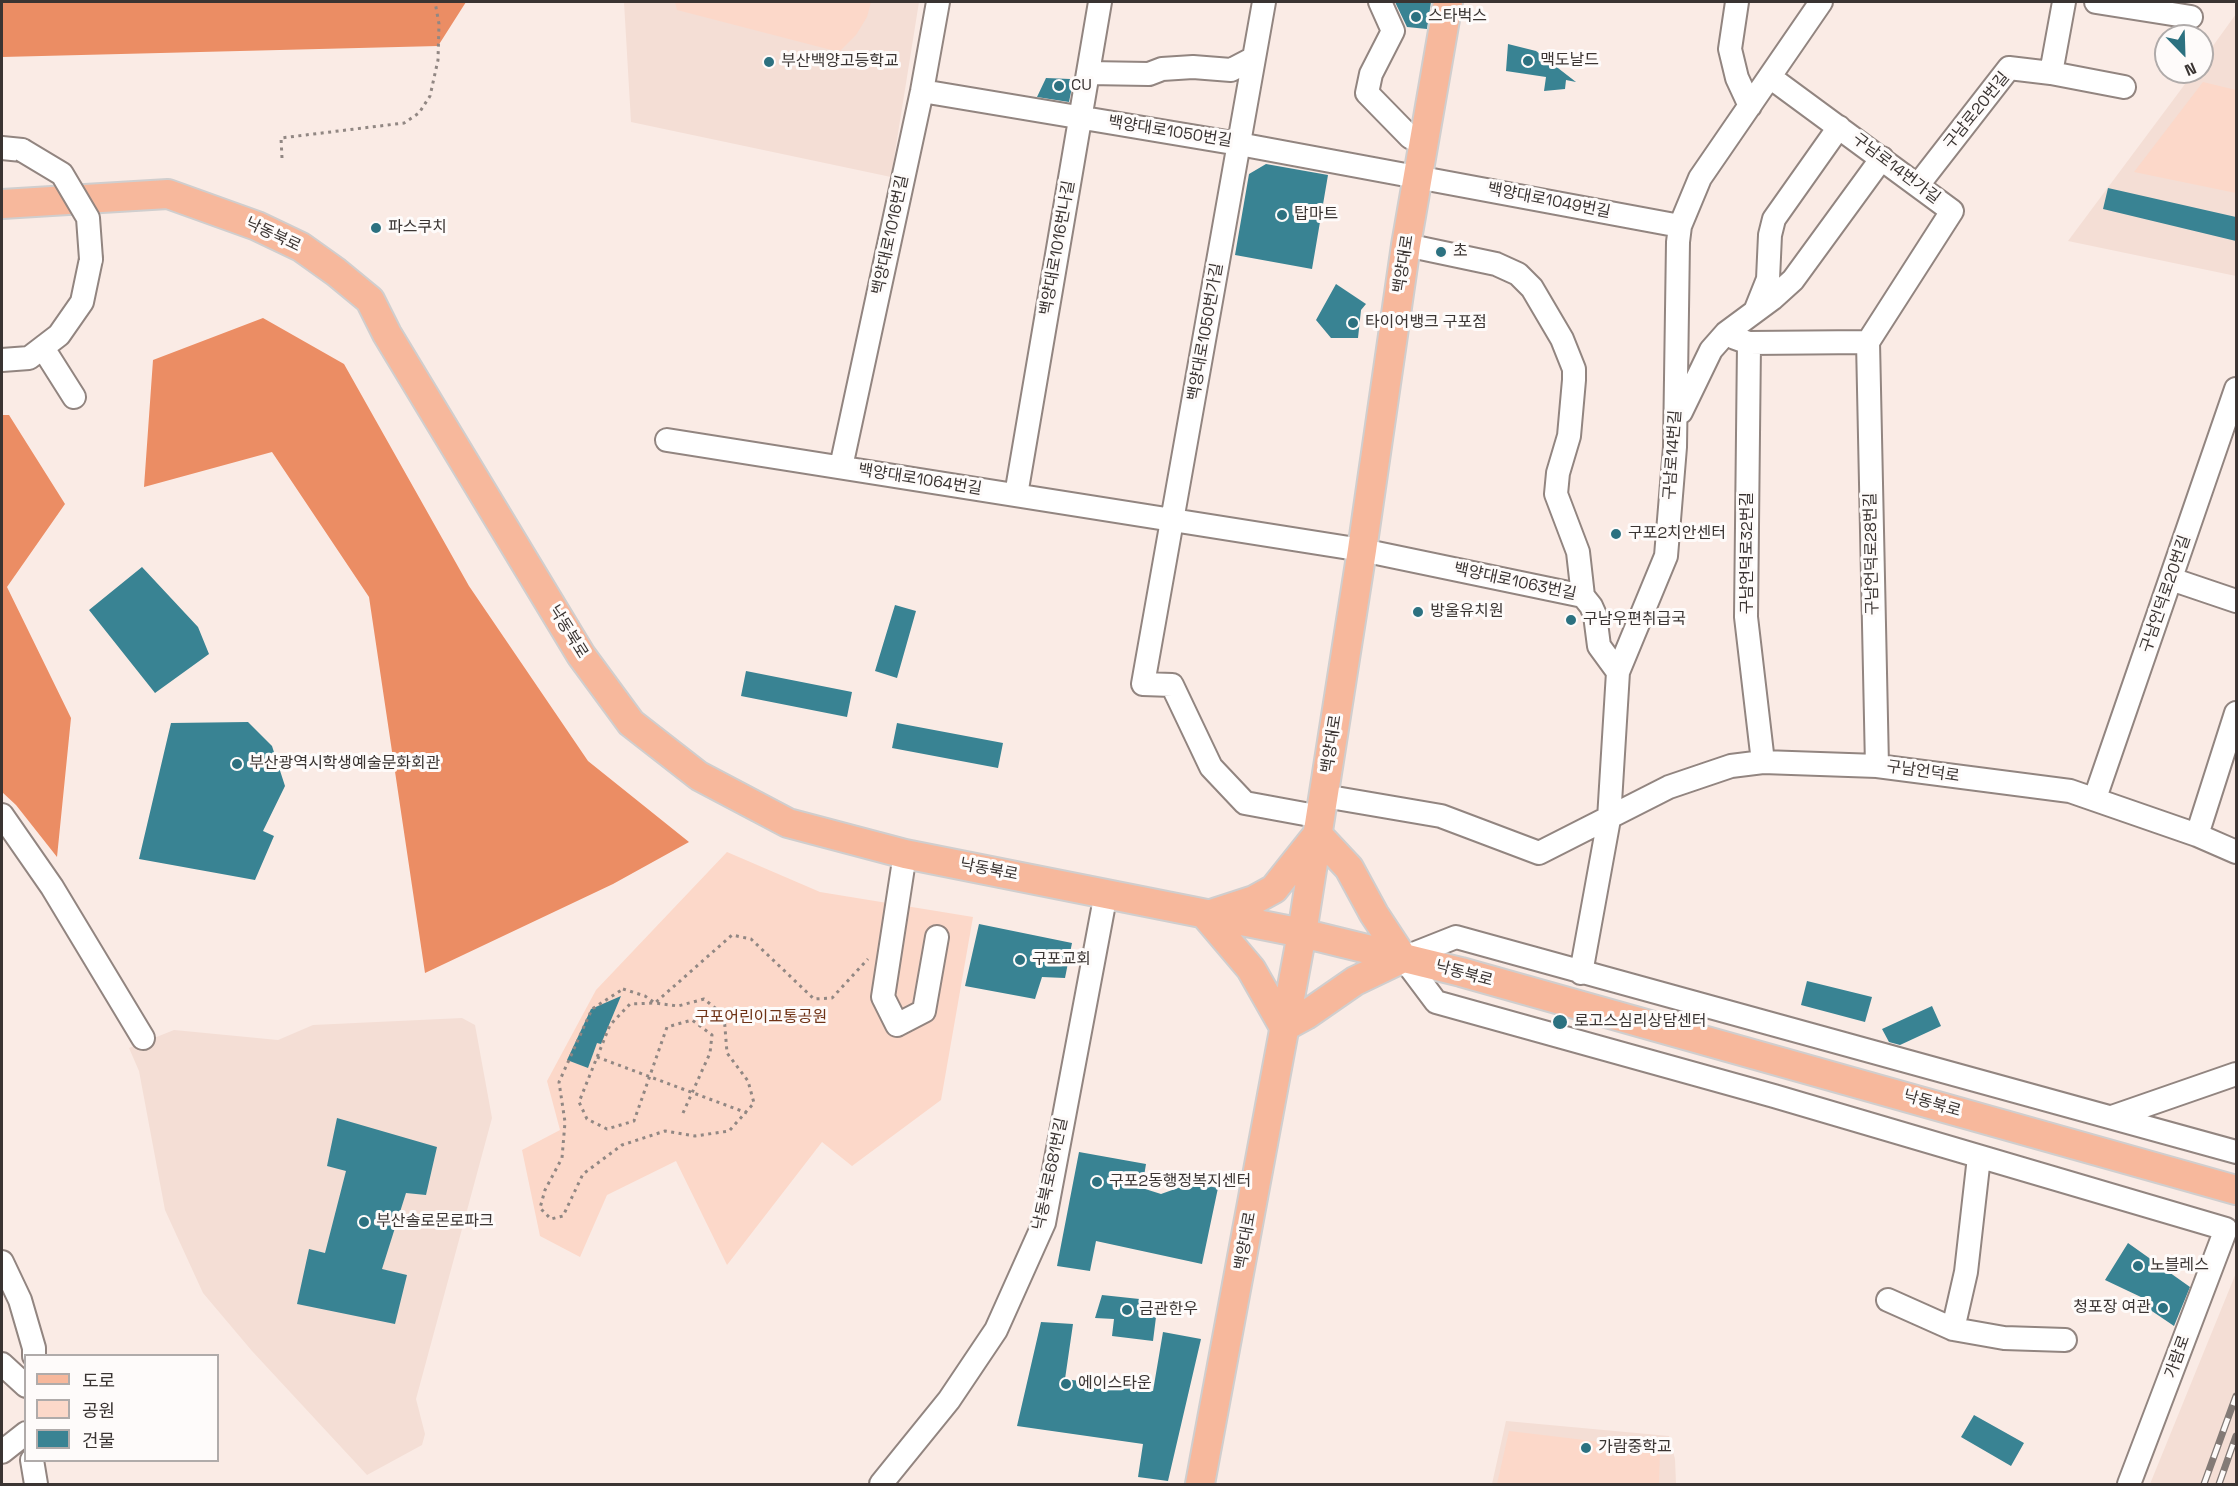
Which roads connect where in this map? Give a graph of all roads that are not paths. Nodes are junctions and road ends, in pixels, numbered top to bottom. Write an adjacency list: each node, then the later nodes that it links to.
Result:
1 (938, 2): 16 (street, 백양대로1016번길)
2 (1100, 2): 12 (street, 백양대로1016번나길)
3 (1264, 2): 11 (street, 백양대로1050번가길)
4 (1380, 2): 21 (street)
5 (1448, 2): 21 (main road, 백양대로)
6 (1737, 2): 17 (street)
7 (1821, 2): 14 (street, 구남로14번길)
8 (2064, 2): 13 (street)
9 (2096, 2): 10 (street)
10 (2191, 17)
11 (1254, 58): 12 (street); 20 (street, 백양대로1050번가길)
12 (1088, 73): 18 (street, 백양대로1016번나길)
13 (2051, 73): 15 (street, 구남로20번길); 25 (street, 구남로20번길)
14 (1770, 77): 17 (street, 구남로14번길); 19 (street, 구남로14번가길)
15 (2124, 87)
16 (922, 91): 18 (street, 백양대로1050번길); 39 (street, 백양대로1016번길)
17 (1750, 106): 27 (street, 구남로14번길)
18 (1081, 117): 20 (street, 백양대로1050번길); 40 (street, 백양대로1016번나길)
19 (1839, 127): 23 (street, 구남로14번가길); 29 (street, 구남로14번가길)
20 (1239, 144): 24 (street, 백양대로1050번길); 41 (street, 백양대로1050번가길)
21 (1423, 144): 24 (main road, 백양대로)
22 (12, 149): 33 (street, bridge)
23 (1882, 158): 25 (street, 구남로14번가길); 29 (street)
24 (1418, 176): 27 (street, 백양대로1049번길); 28 (main road, 백양대로)
25 (1918, 185): 31 (street, 구남로14번가길)
26 (2, 204): 56 (main road, 낙동북로)
27 (1680, 226): 37 (street, 구남로14번길)
28 (1407, 245): 42 (main road, 백양대로); 44 (street)
29 (1754, 313): 30 (street)
30 (1726, 333): 32 (street); 37 (street)
31 (1868, 342): 32 (street); 49 (street, 구남언덕로28번길)
32 (1749, 343): 48 (street, 구남언덕로32번길)
33 (44, 348): 34 (street); 36 (street)
34 (2, 360)
35 (2236, 389): 43 (street, 구남언덕로20번길)
36 (74, 397)
37 (1676, 424): 46 (street, 구남로14번길)
38 (667, 440): 39 (street, 백양대로1064번길)
39 (841, 467): 40 (street, 백양대로1064번길)
40 (1016, 495): 41 (street, 백양대로1064번길)
41 (1172, 520): 42 (street, 백양대로1064번길); 52 (street, 구남언덕로)
42 (1362, 550): 44 (street, 백양대로1063번길); 52 (main road, 백양대로)
43 (2171, 579): 45 (street); 50 (street, 구남언덕로20번길)
44 (1582, 596): 46 (street, 백양대로1063번길)
45 (2236, 601)
46 (1618, 672): 53 (street, 구남로14번길)
47 (2236, 713): 54 (street)
48 (1763, 762): 49 (street, 구남언덕로); 53 (street, 구남언덕로)
49 (1876, 766): 50 (street, 구남언덕로)
50 (2095, 798): 54 (street, 구남언덕로)
51 (2, 815): 64 (street)
52 (1321, 816): 53 (street, 구남언덕로); 58 (main road); 59 (main road, 백양대로); 61 (main road)
53 (1609, 819): 62 (street, 구남로14번길)
54 (2197, 835): 55 (street, 구남언덕로)
55 (2236, 852)
56 (905, 854): 57 (main road, 낙동북로); 60 (street)
57 (1106, 892): 58 (main road, 낙동북로); 81 (street, 낙동북로681번길)
58 (1206, 916): 59 (main road, 낙동북로); 63 (main road)
59 (1302, 933): 61 (main road, 낙동북로); 63 (main road, 백양대로)
60 (937, 937)
61 (1403, 958): 62 (street); 63 (main road); 68 (street); 69 (main road, 낙동북로)
62 (1581, 973): 66 (street)
63 (1284, 1027): 82 (main road, 백양대로)
64 (143, 1038)
65 (2236, 1074): 66 (street)
66 (2112, 1117): 67 (street)
67 (2236, 1152)
68 (1979, 1157): 72 (street); 83 (street, 가람로)
69 (2236, 1190)
70 (2, 1262): 74 (street)
71 (1888, 1300): 72 (street)
72 (1953, 1329): 73 (street)
73 (2065, 1340)
74 (34, 1354)
75 (2, 1364): 76 (street)
76 (24, 1384)
77 (24, 1434): 78 (street)
78 (2, 1452)
79 (32, 1462): 80 (street)
80 (36, 1485)
81 (881, 1485)
82 (1200, 1485)
83 (2129, 1485)

